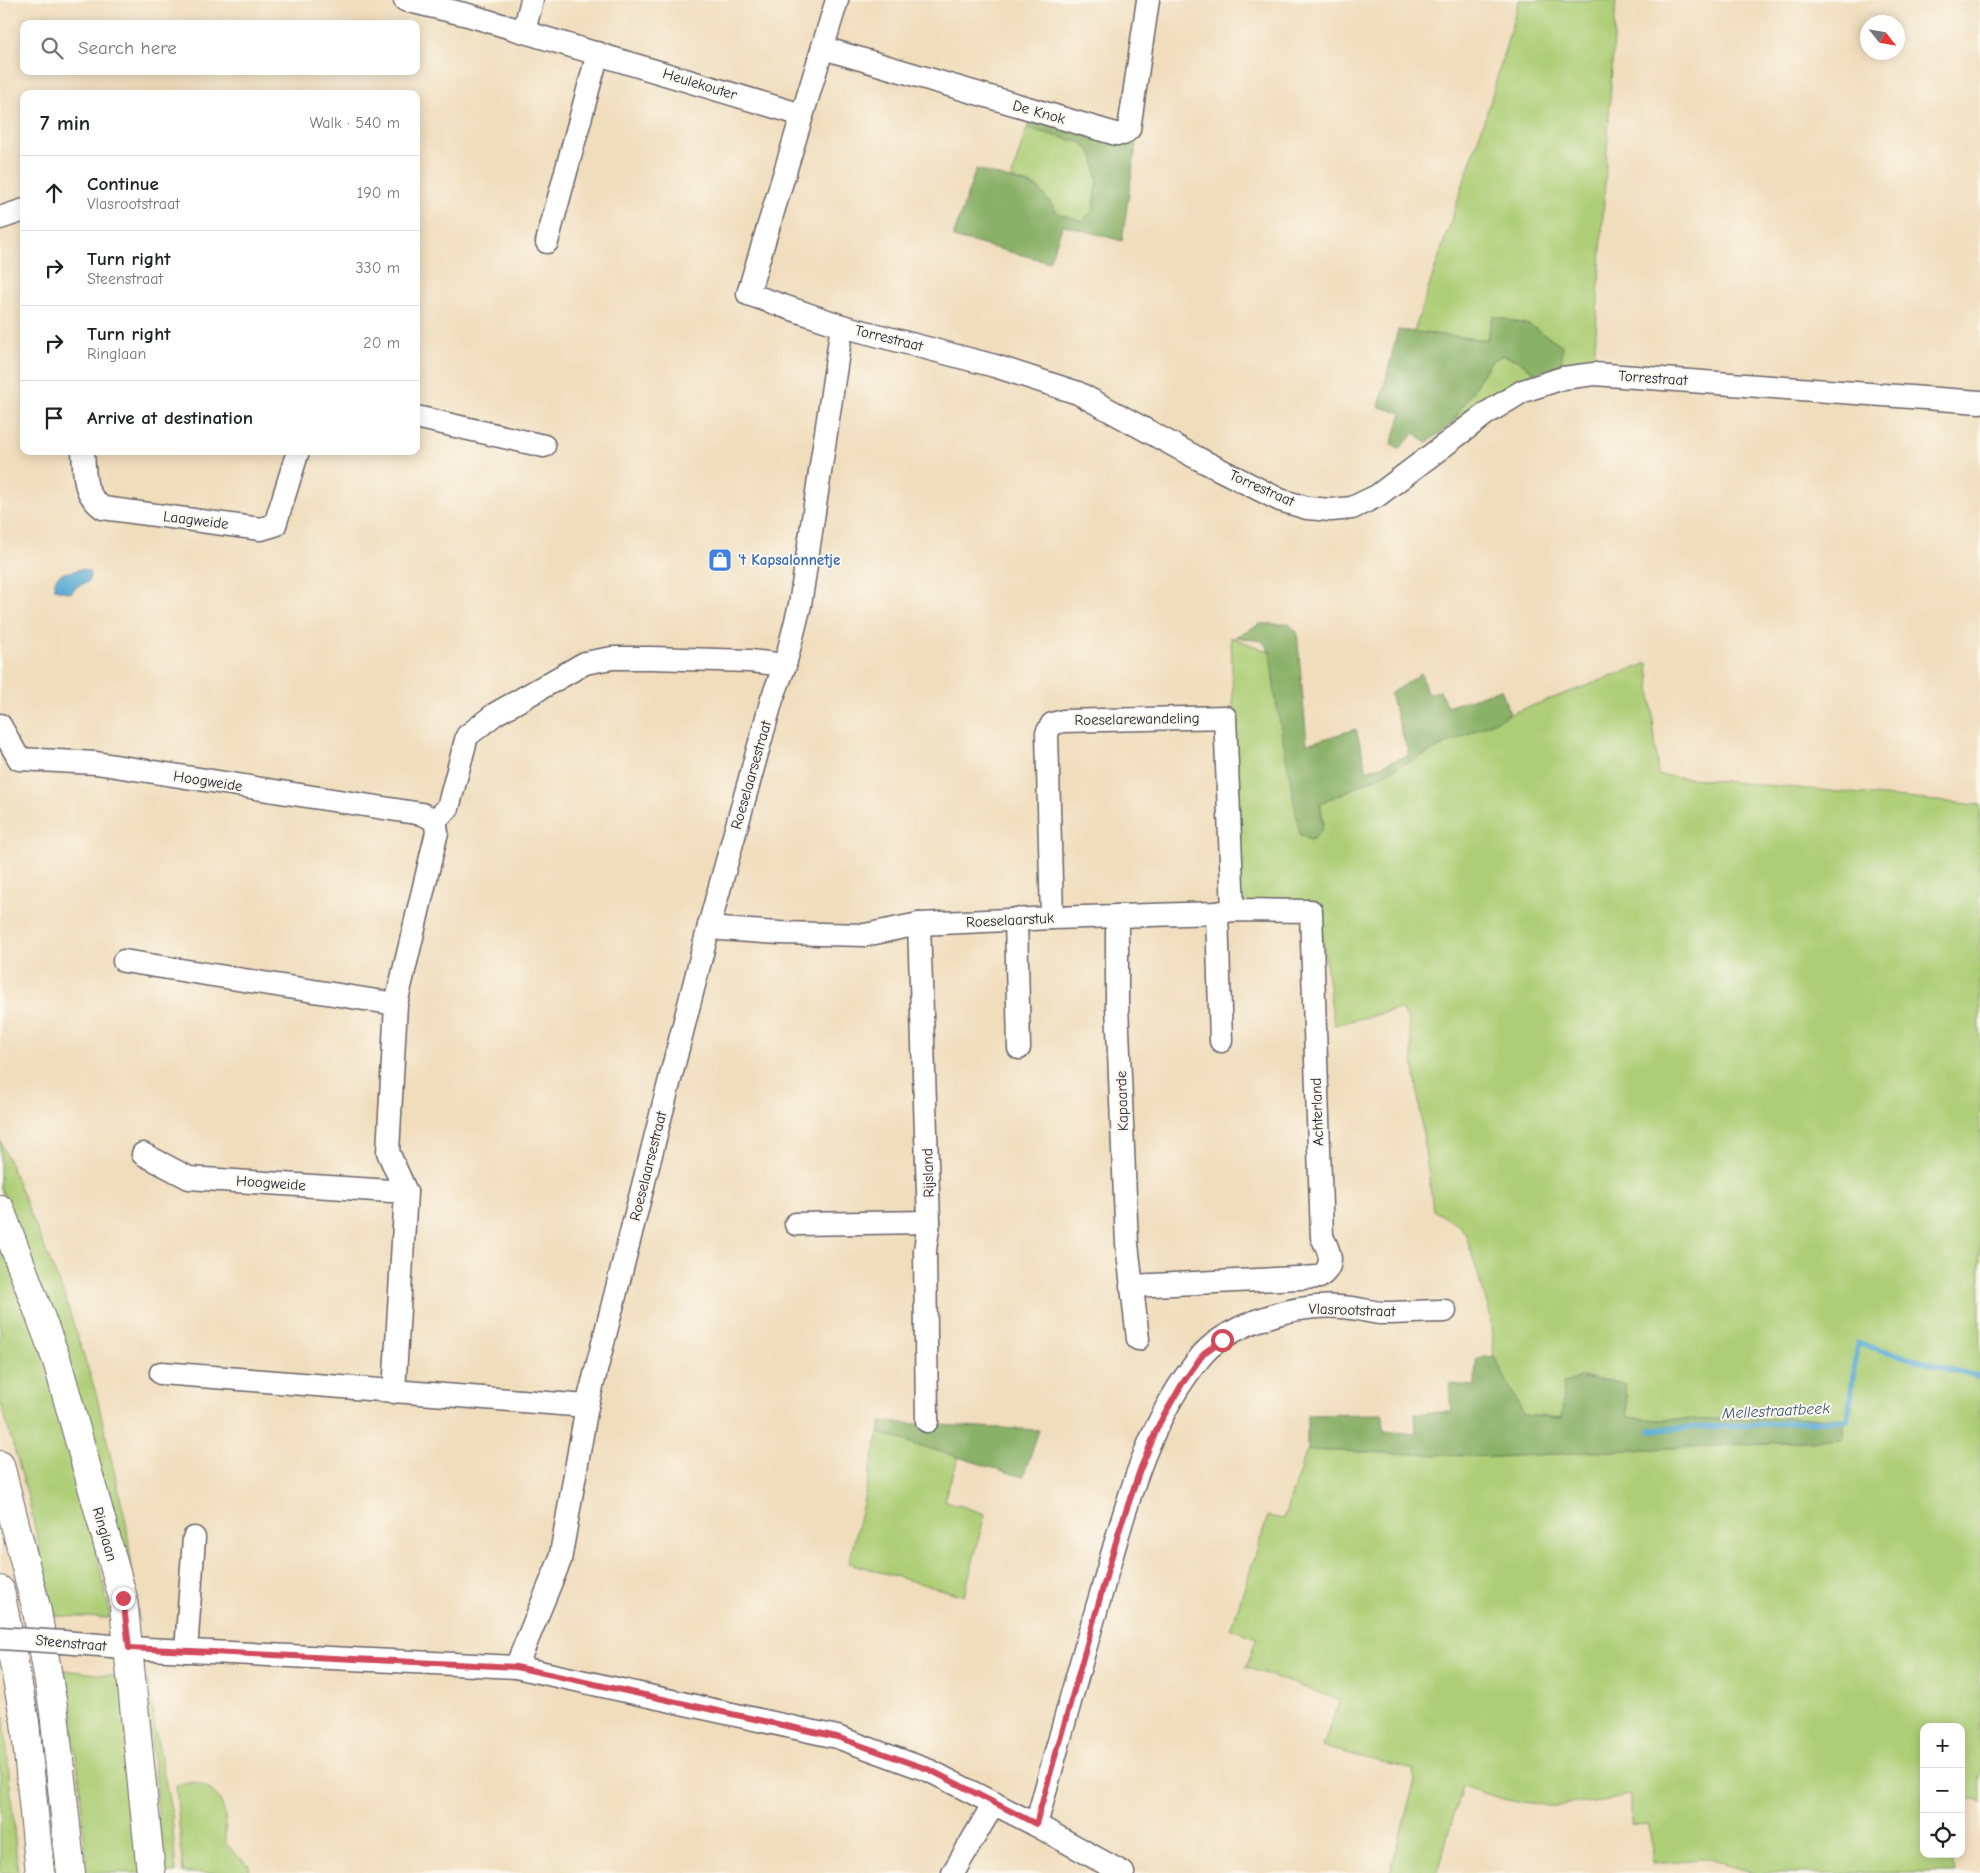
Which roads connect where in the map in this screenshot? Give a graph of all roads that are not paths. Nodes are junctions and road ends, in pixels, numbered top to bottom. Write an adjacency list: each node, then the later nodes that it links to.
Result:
1 (405, 0): 5 (street, Heulekouter)
2 (532, 0): 5 (street)
3 (837, 0): 6 (street)
4 (1148, 0): 6 (street, De Knok)
5 (524, 31): 7 (street, Heulekouter)
6 (823, 48): 8 (street)
7 (598, 52): 8 (street, Heulekouter); 11 (street)
8 (802, 115): 12 (street)
9 (20, 211): 10 (street)
10 (0, 218)
11 (547, 242)
12 (842, 326): 13 (street, Torrestraat); 18 (street, Torrestraat)
13 (1980, 402)
14 (420, 418): 15 (street)
15 (544, 446)
16 (83, 455): 17 (street, Laagweide)
17 (297, 455)
18 (804, 572): 19 (street, Roeselaarsestraat)
19 (785, 665): 21 (street); 28 (street, Roeselaarsestraat)
20 (0, 725): 21 (street, Hoogweide)
21 (435, 820): 30 (street)
22 (1311, 911): 23 (street, Roeselaarstuk); 38 (street, Achterland)
23 (1225, 912): 24 (street, Roeselaarstuk); 25 (street, Roeselarewandeling); 31 (street)
24 (1117, 916): 25 (street, Roeselaarstuk); 39 (street, Kapaarde)
25 (1052, 918): 26 (street, Roeselaarstuk)
26 (1016, 919): 27 (street, Roeselaarstuk); 32 (street)
27 (918, 924): 28 (street, Roeselaarstuk); 36 (street, Rijsland)
28 (709, 926): 45 (street, Roeselaarsestraat)
29 (124, 961): 30 (street)
30 (396, 1004): 34 (street)
31 (1221, 1041)
32 (1019, 1048)
33 (143, 1154): 34 (street, Hoogweide)
34 (406, 1192): 44 (street)
35 (0, 1208): 51 (main road, Ringlaan)
36 (929, 1222): 37 (street); 46 (street, Rijsland)
37 (796, 1224)
38 (1319, 1277): 39 (street); 40 (street)
39 (1131, 1286): 42 (street, Kapaarde)
40 (1319, 1306): 41 (street, Vlasrootstraat); 55 (street, Vlasrootstraat)
41 (1445, 1311)
42 (1138, 1339)
43 (161, 1372): 44 (street)
44 (394, 1392): 45 (street)
45 (587, 1406): 53 (street, Roeselaarsestraat)
46 (928, 1421)
47 (0, 1465): 57 (main road)
48 (194, 1538): 52 (street)
49 (0, 1590): 56 (main road)
50 (0, 1638): 51 (street, Steenstraat, bridge)
51 (129, 1648): 52 (street, Steenstraat); 58 (main road, Ringlaan)
52 (186, 1651): 53 (street, Steenstraat)
53 (516, 1667): 54 (street, Steenstraat)
54 (994, 1803): 55 (street, Steenstraat); 59 (street)
55 (1036, 1824): 60 (street, Steenstraat)
56 (40, 1873)
57 (71, 1873)
58 (151, 1873)
59 (953, 1873)
60 (1124, 1873)

